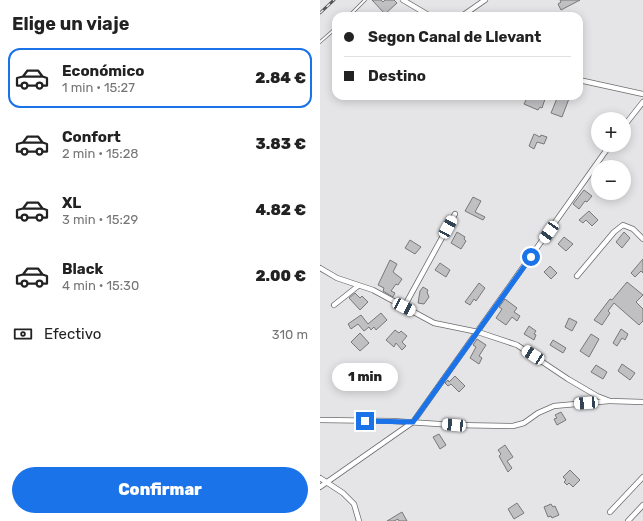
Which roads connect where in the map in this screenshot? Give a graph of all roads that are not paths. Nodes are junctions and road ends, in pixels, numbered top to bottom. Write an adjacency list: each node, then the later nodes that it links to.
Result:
1 (365, 0): 4 (lane)
2 (403, 0): 5 (street)
3 (485, 0): 6 (street)
4 (353, 12)
5 (423, 12)
6 (468, 12)
7 (332, 32): 8 (lane)
8 (320, 42)
9 (583, 81): 10 (street)
10 (643, 94)
11 (643, 102): 12 (street)
12 (631, 117)
13 (605, 152): 21 (street)
14 (455, 214): 20 (street)
15 (643, 239): 17 (street)
16 (320, 268): 18 (street)
17 (577, 276)
18 (358, 286): 19 (street); 20 (street)
19 (334, 305)
20 (404, 307): 21 (street)
21 (478, 332): 22 (street); 25 (street)
22 (610, 401): 23 (street); 25 (street)
23 (643, 402)
24 (320, 420): 25 (street)
25 (413, 422): 28 (street)
26 (643, 476): 31 (street)
27 (320, 478): 28 (street)
28 (327, 482): 29 (street); 32 (street)
29 (320, 487)
30 (643, 505): 33 (street)
31 (610, 512)
32 (359, 521)
33 (628, 521)

